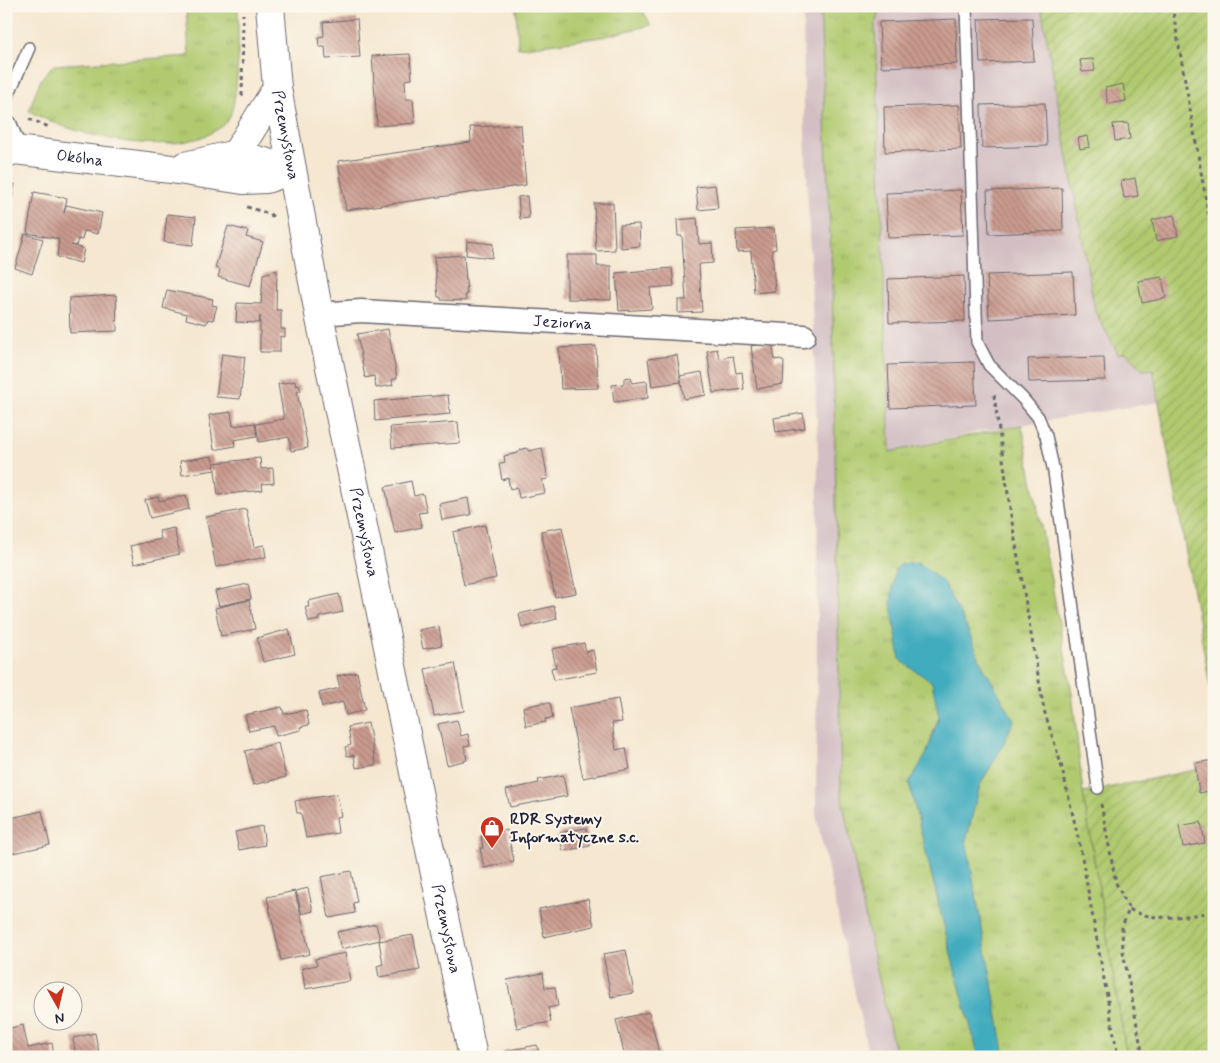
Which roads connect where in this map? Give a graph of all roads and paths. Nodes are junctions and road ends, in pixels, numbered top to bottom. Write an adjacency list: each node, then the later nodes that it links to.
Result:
1 (243, 6): 7 (path)
2 (270, 6): 6 (main road, Przemysłowa)
3 (966, 6): 16 (lane)
4 (1172, 6): 13 (path)
5 (29, 48): 8 (lane)
6 (277, 88): 10 (main road); 12 (main road, Przemysłowa)
7 (242, 99)
8 (6, 100)
9 (9, 143): 11 (main road, Okólna)
10 (236, 154): 11 (main road, Okólna); 12 (main road, Okólna)
11 (172, 169): 12 (main road, Okólna)
12 (292, 170): 14 (main road, Przemysłowa)
13 (1214, 246)
14 (319, 314): 15 (street, Jeziorna); 20 (main road, Przemysłowa)
15 (804, 336)
16 (989, 365): 17 (lane); 21 (path)
17 (1098, 788): 18 (path)
18 (1129, 909): 19 (path); 22 (path)
19 (1214, 912)
20 (473, 1057)
21 (1118, 1057)
22 (1143, 1057)

